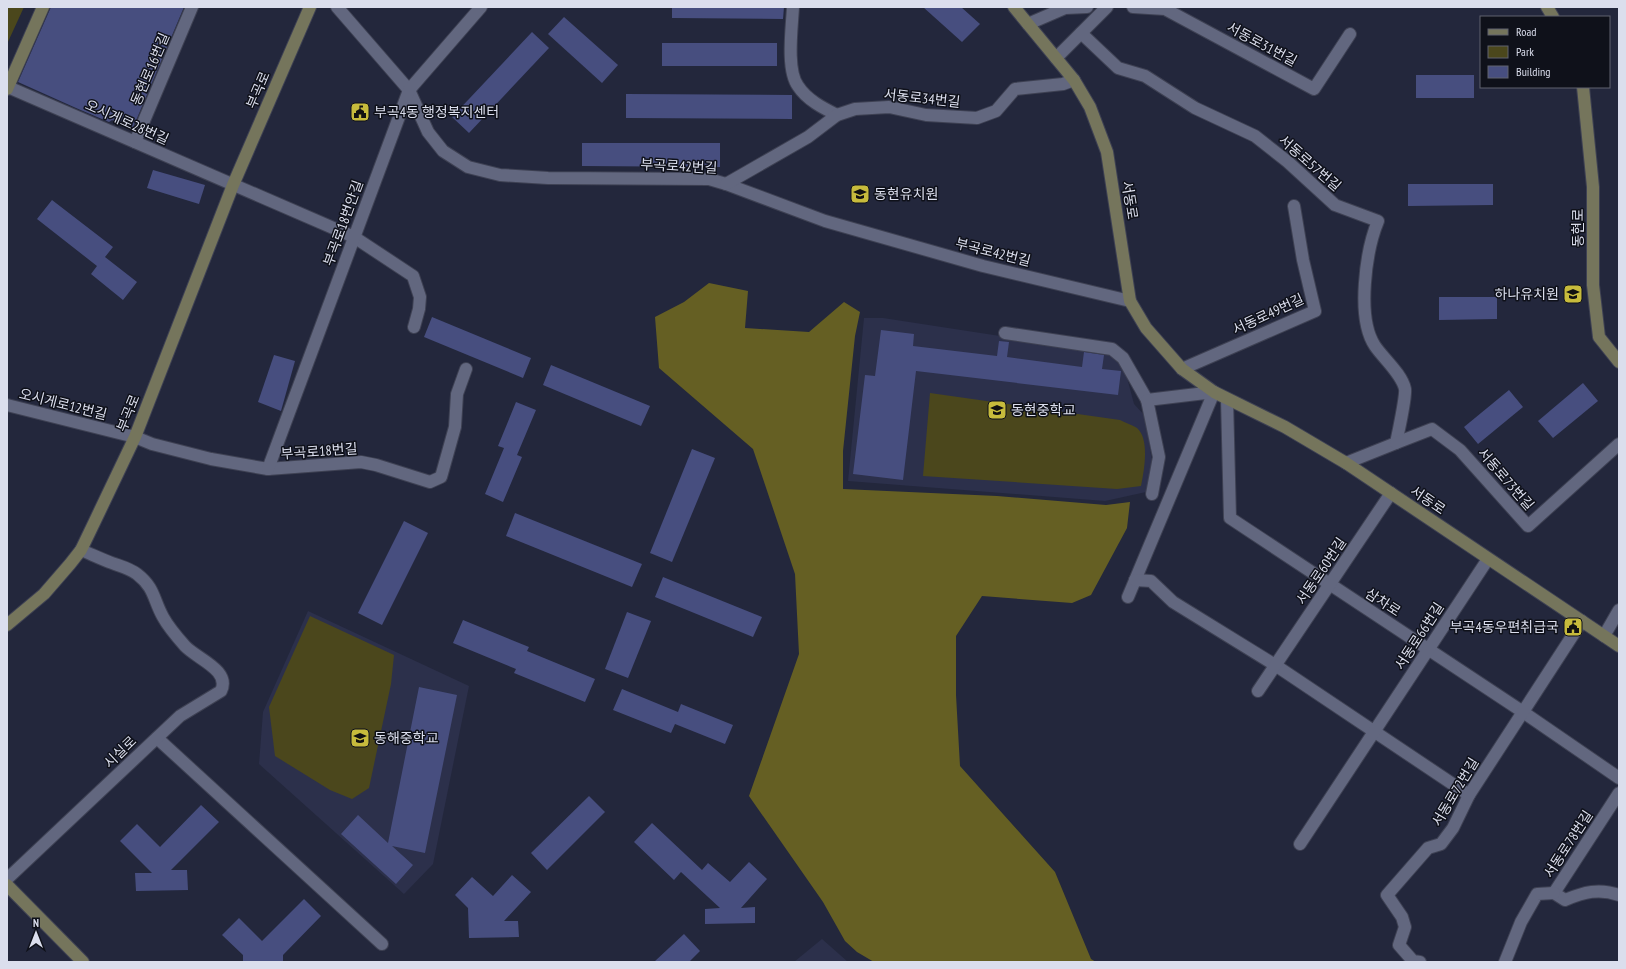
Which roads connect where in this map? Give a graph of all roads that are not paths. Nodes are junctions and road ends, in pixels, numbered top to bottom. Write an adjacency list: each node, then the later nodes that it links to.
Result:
1 (43, 7): 18 (street)
2 (192, 7): 22 (street, 동현로16번길)
3 (310, 7): 24 (street, 부곡로)
4 (337, 7): 20 (street, 부곡로42번길)
5 (481, 7): 20 (street, 부곡로18번안길)
6 (793, 7): 21 (street)
7 (1014, 7): 13 (street, 서동로)
8 (1087, 7): 13 (street)
9 (1106, 7): 14 (street)
10 (1133, 7): 15 (street, 서동로31번길)
11 (1547, 7): 12 (street)
12 (1552, 16)
13 (1028, 24): 16 (street, 서동로)
14 (1081, 33): 16 (street); 38 (street, 서동로57번길)
15 (1350, 34)
16 (1056, 58): 17 (street, 서동로)
17 (1074, 80): 21 (street, 서동로34번길); 27 (street, 서동로)
18 (8, 88): 22 (street, 오시게로28번길)
19 (1583, 88): 30 (street, 동현로)
20 (409, 90): 23 (street, 부곡로42번길); 26 (street, 부곡로18번안길)
21 (837, 115): 23 (street, 서동로34번길)
22 (135, 142): 24 (street, 오시게로28번길)
23 (726, 184): 27 (street, 부곡로42번길)
24 (233, 185): 26 (street); 37 (street, 부곡로)
25 (1294, 206): 32 (street, 서동로49번길)
26 (354, 237): 28 (street); 41 (street, 부곡로18번안길)
27 (1130, 301): 32 (street, 서동로)
28 (414, 327)
29 (1005, 333): 35 (street)
30 (1619, 362)
31 (466, 369): 41 (street, 부곡로18번길)
32 (1182, 369): 33 (street, 서동로)
33 (1214, 392): 34 (street, 서동로); 35 (street); 46 (street)
34 (1228, 399): 40 (street, 서동로); 47 (street, 삼차로)
35 (1147, 400): 43 (street)
36 (7, 405): 37 (street, 오시게로12번길)
37 (135, 437): 41 (street, 부곡로18번길); 44 (street, 부곡로)
38 (1396, 443): 39 (street, 서동로73번길); 40 (street)
39 (1619, 444)
40 (1346, 463): 42 (street, 서동로)
41 (268, 469)
42 (1391, 493): 45 (street, 서동로); 47 (street, 서동로60번길)
43 (1152, 494)
44 (81, 550): 51 (street, 부곡로); 59 (street, 시실로)
45 (1488, 558): 50 (street, 서동로); 54 (street, 서동로66번길)
46 (1135, 580): 48 (street); 55 (street)
47 (1330, 584): 54 (street, 삼차로); 55 (street, 서동로60번길)
48 (1128, 597)
49 (1619, 610): 52 (street)
50 (1582, 622): 52 (street, 서동로); 57 (street, 서동로72번길)
51 (7, 625)
52 (1604, 636): 53 (street, 서동로)
53 (1619, 646)
54 (1428, 649): 57 (street, 삼차로); 58 (street, 서동로66번길)
55 (1275, 665): 56 (street, 서동로60번길); 58 (street)
56 (1258, 691)
57 (1523, 712): 60 (street, 삼차로); 62 (street, 서동로72번길)
58 (1374, 731): 62 (street); 63 (street, 서동로66번길)
59 (157, 738): 64 (street, 시실로); 68 (street)
60 (1619, 778)
61 (1619, 793): 66 (street, 서동로78번길)
62 (1469, 796): 70 (street, 서동로72번길)
63 (1300, 844)
64 (7, 879)
65 (7, 885): 69 (street)
66 (1554, 893): 67 (street); 71 (street, 서동로78번길)
67 (1619, 895)
68 (382, 944)
69 (83, 962)
70 (1420, 962)
71 (1505, 962)

